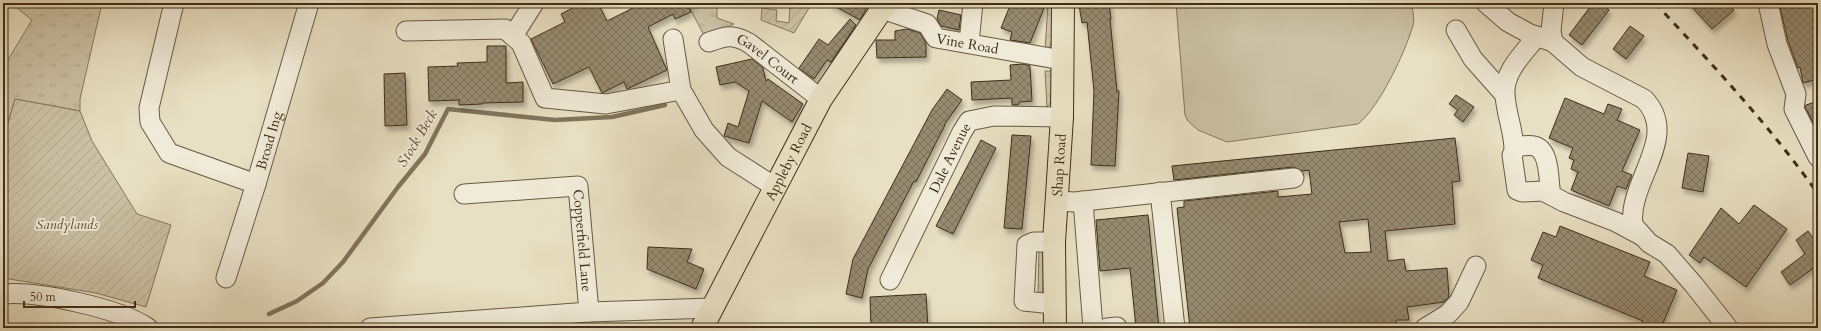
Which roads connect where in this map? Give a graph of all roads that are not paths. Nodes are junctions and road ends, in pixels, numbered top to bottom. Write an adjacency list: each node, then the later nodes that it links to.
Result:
1 (174, 3): 25 (street)
2 (309, 3): 25 (street, Broad Ing)
3 (534, 3): 12 (street)
4 (973, 3): 16 (street)
5 (1063, 3): 17 (main road, Shap Road)
6 (1486, 3): 14 (street)
7 (1554, 3): 14 (street)
8 (1768, 3): 23 (street)
9 (884, 6): 16 (street, Vine Road); 20 (main road, Appleby Road)
10 (1456, 30): 19 (street)
11 (406, 31): 12 (street)
12 (513, 36): 18 (street)
13 (673, 39): 18 (street)
14 (1545, 39): 19 (street); 32 (street)
15 (709, 42): 20 (street, Gavel Court)
16 (969, 43): 17 (street, Vine Road)
17 (1062, 60): 21 (main road, Shap Road)
18 (681, 90): 26 (street)
19 (1505, 95): 22 (street)
20 (822, 99): 26 (main road, Appleby Road)
21 (1062, 117): 30 (main road, Shap Road); 36 (street, Dale Avenue)
22 (1514, 150): 29 (street); 29 (street)
23 (1818, 157)
24 (1294, 178): 27 (street)
25 (256, 184): 35 (street, Broad Ing)
26 (776, 187): 39 (main road, Appleby Road)
27 (1160, 192): 31 (street); 46 (street)
28 (464, 194): 40 (street, Copperfield Lane)
29 (1551, 195): 32 (street)
30 (1057, 201): 31 (street); 33 (main road, Shap Road)
31 (1083, 201): 45 (street)
32 (1642, 236): 48 (street)
33 (1054, 242): 38 (main road, Shap Road); 38 (street)
34 (1476, 266): 47 (street)
35 (226, 278)
36 (890, 280)
37 (3, 294): 41 (street)
38 (1053, 304): 44 (main road, Shap Road)
39 (712, 308): 40 (street); 43 (main road, Appleby Road)
40 (589, 312): 42 (street)
41 (148, 328)
42 (370, 328)
43 (702, 328)
44 (1055, 328)
45 (1093, 328)
46 (1175, 328)
47 (1425, 328)
48 (1728, 328)

